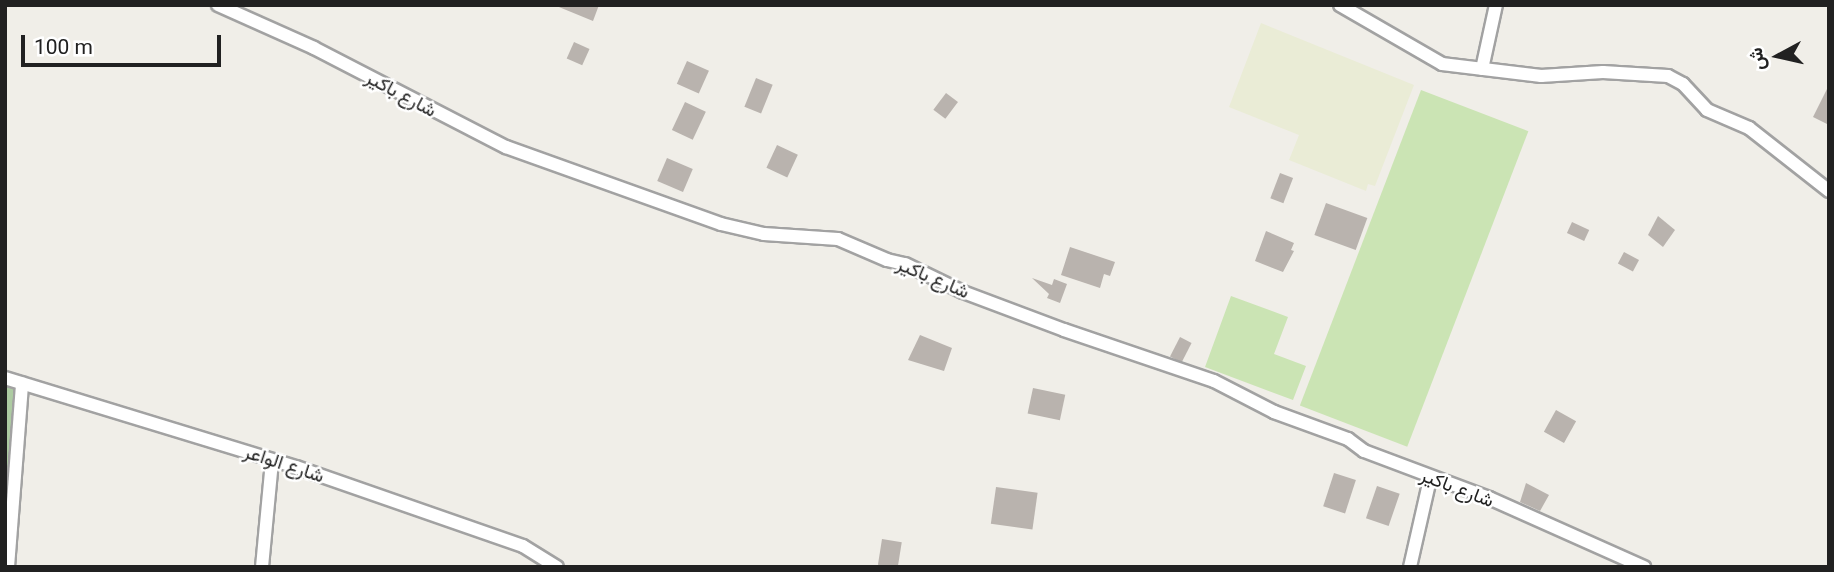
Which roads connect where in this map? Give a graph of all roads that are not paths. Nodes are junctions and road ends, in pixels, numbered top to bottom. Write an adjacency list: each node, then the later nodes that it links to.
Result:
1 (218, 5): 9 (street, شارع باكير)
2 (1340, 5): 4 (street)
3 (1496, 5): 4 (street)
4 (1482, 69): 5 (street)
5 (1829, 191)
6 (5, 379): 7 (street, شارع الواعر)
7 (22, 384): 8 (street, شارع الواعر); 10 (street)
8 (272, 461): 11 (street); 12 (street, شارع الواعر)
9 (1430, 481): 13 (street); 14 (street, شارع باكير)
10 (8, 567)
11 (262, 567)
12 (557, 567)
13 (1410, 567)
14 (1644, 567)

